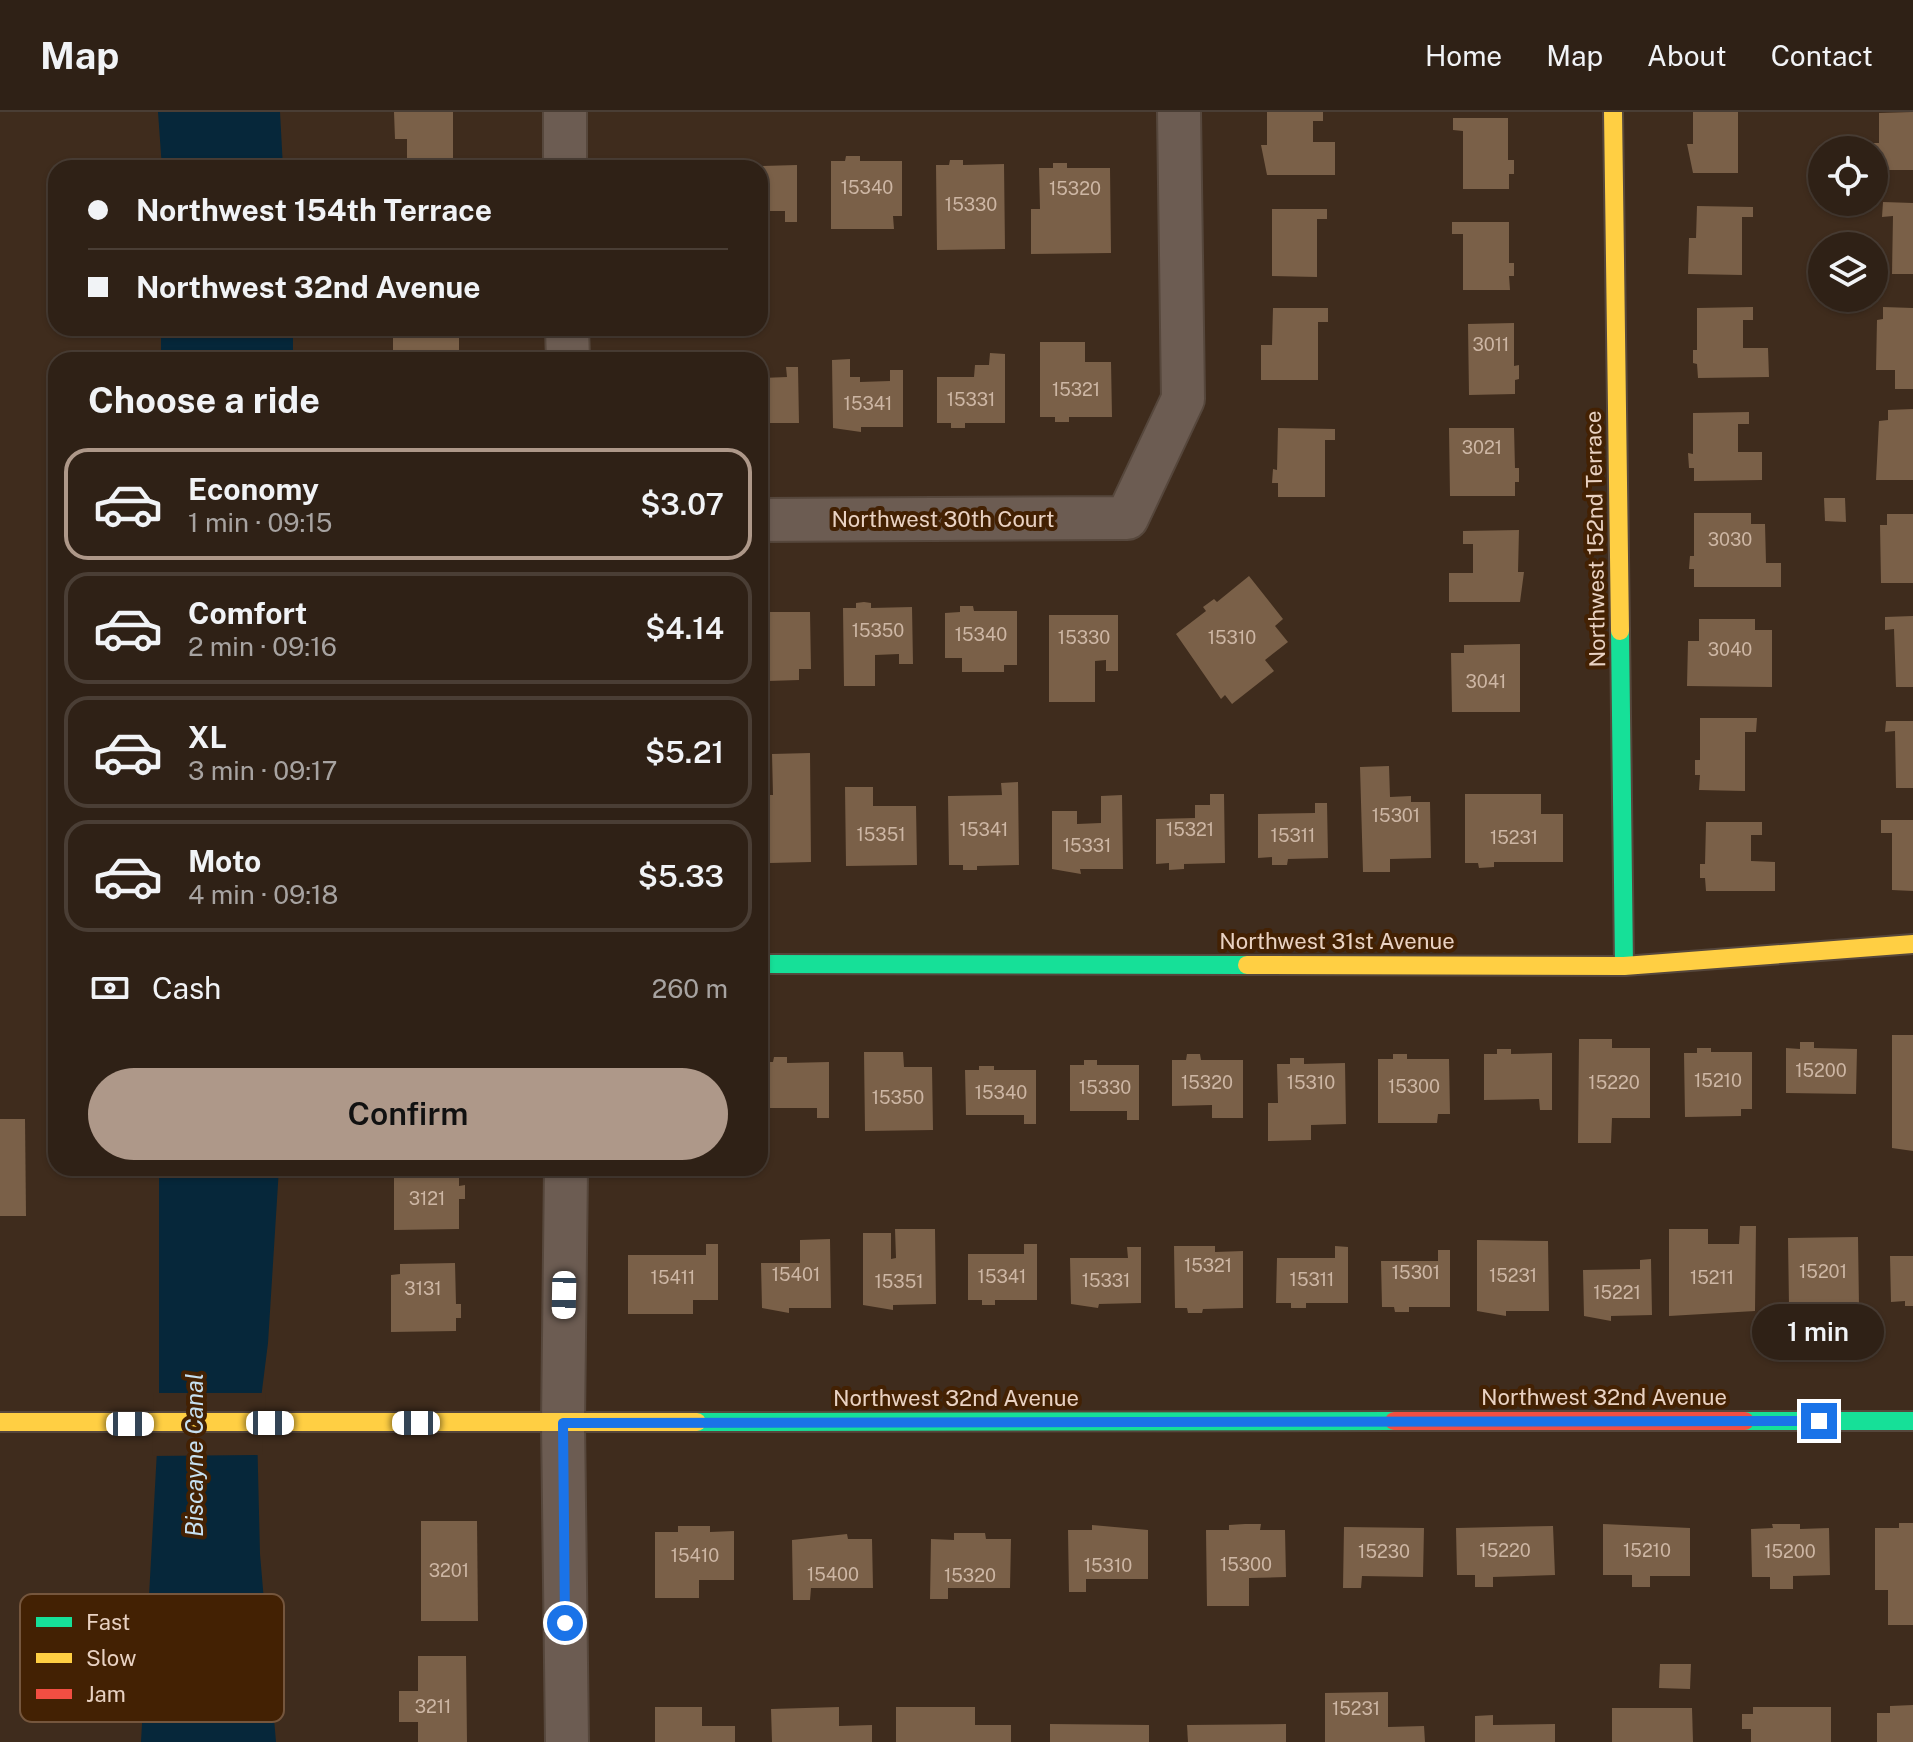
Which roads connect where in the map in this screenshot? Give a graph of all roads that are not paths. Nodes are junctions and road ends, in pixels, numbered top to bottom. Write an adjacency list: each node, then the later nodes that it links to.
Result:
1 (565, 112): 4 (street)
2 (1179, 112): 5 (street, Northwest 30th Court)
3 (1613, 112): 8 (street, Northwest 152nd Terrace)
4 (565, 160)
5 (768, 520)
6 (1913, 944): 8 (street, Northwest 31st Avenue)
7 (768, 964): 8 (street, Northwest 31st Avenue)
8 (1624, 966)
9 (566, 1176): 12 (street)
10 (1913, 1421): 12 (street, Northwest 32nd Avenue)
11 (0, 1422): 12 (street, Northwest 32nd Avenue)
12 (563, 1423): 13 (street)
13 (567, 1742)

